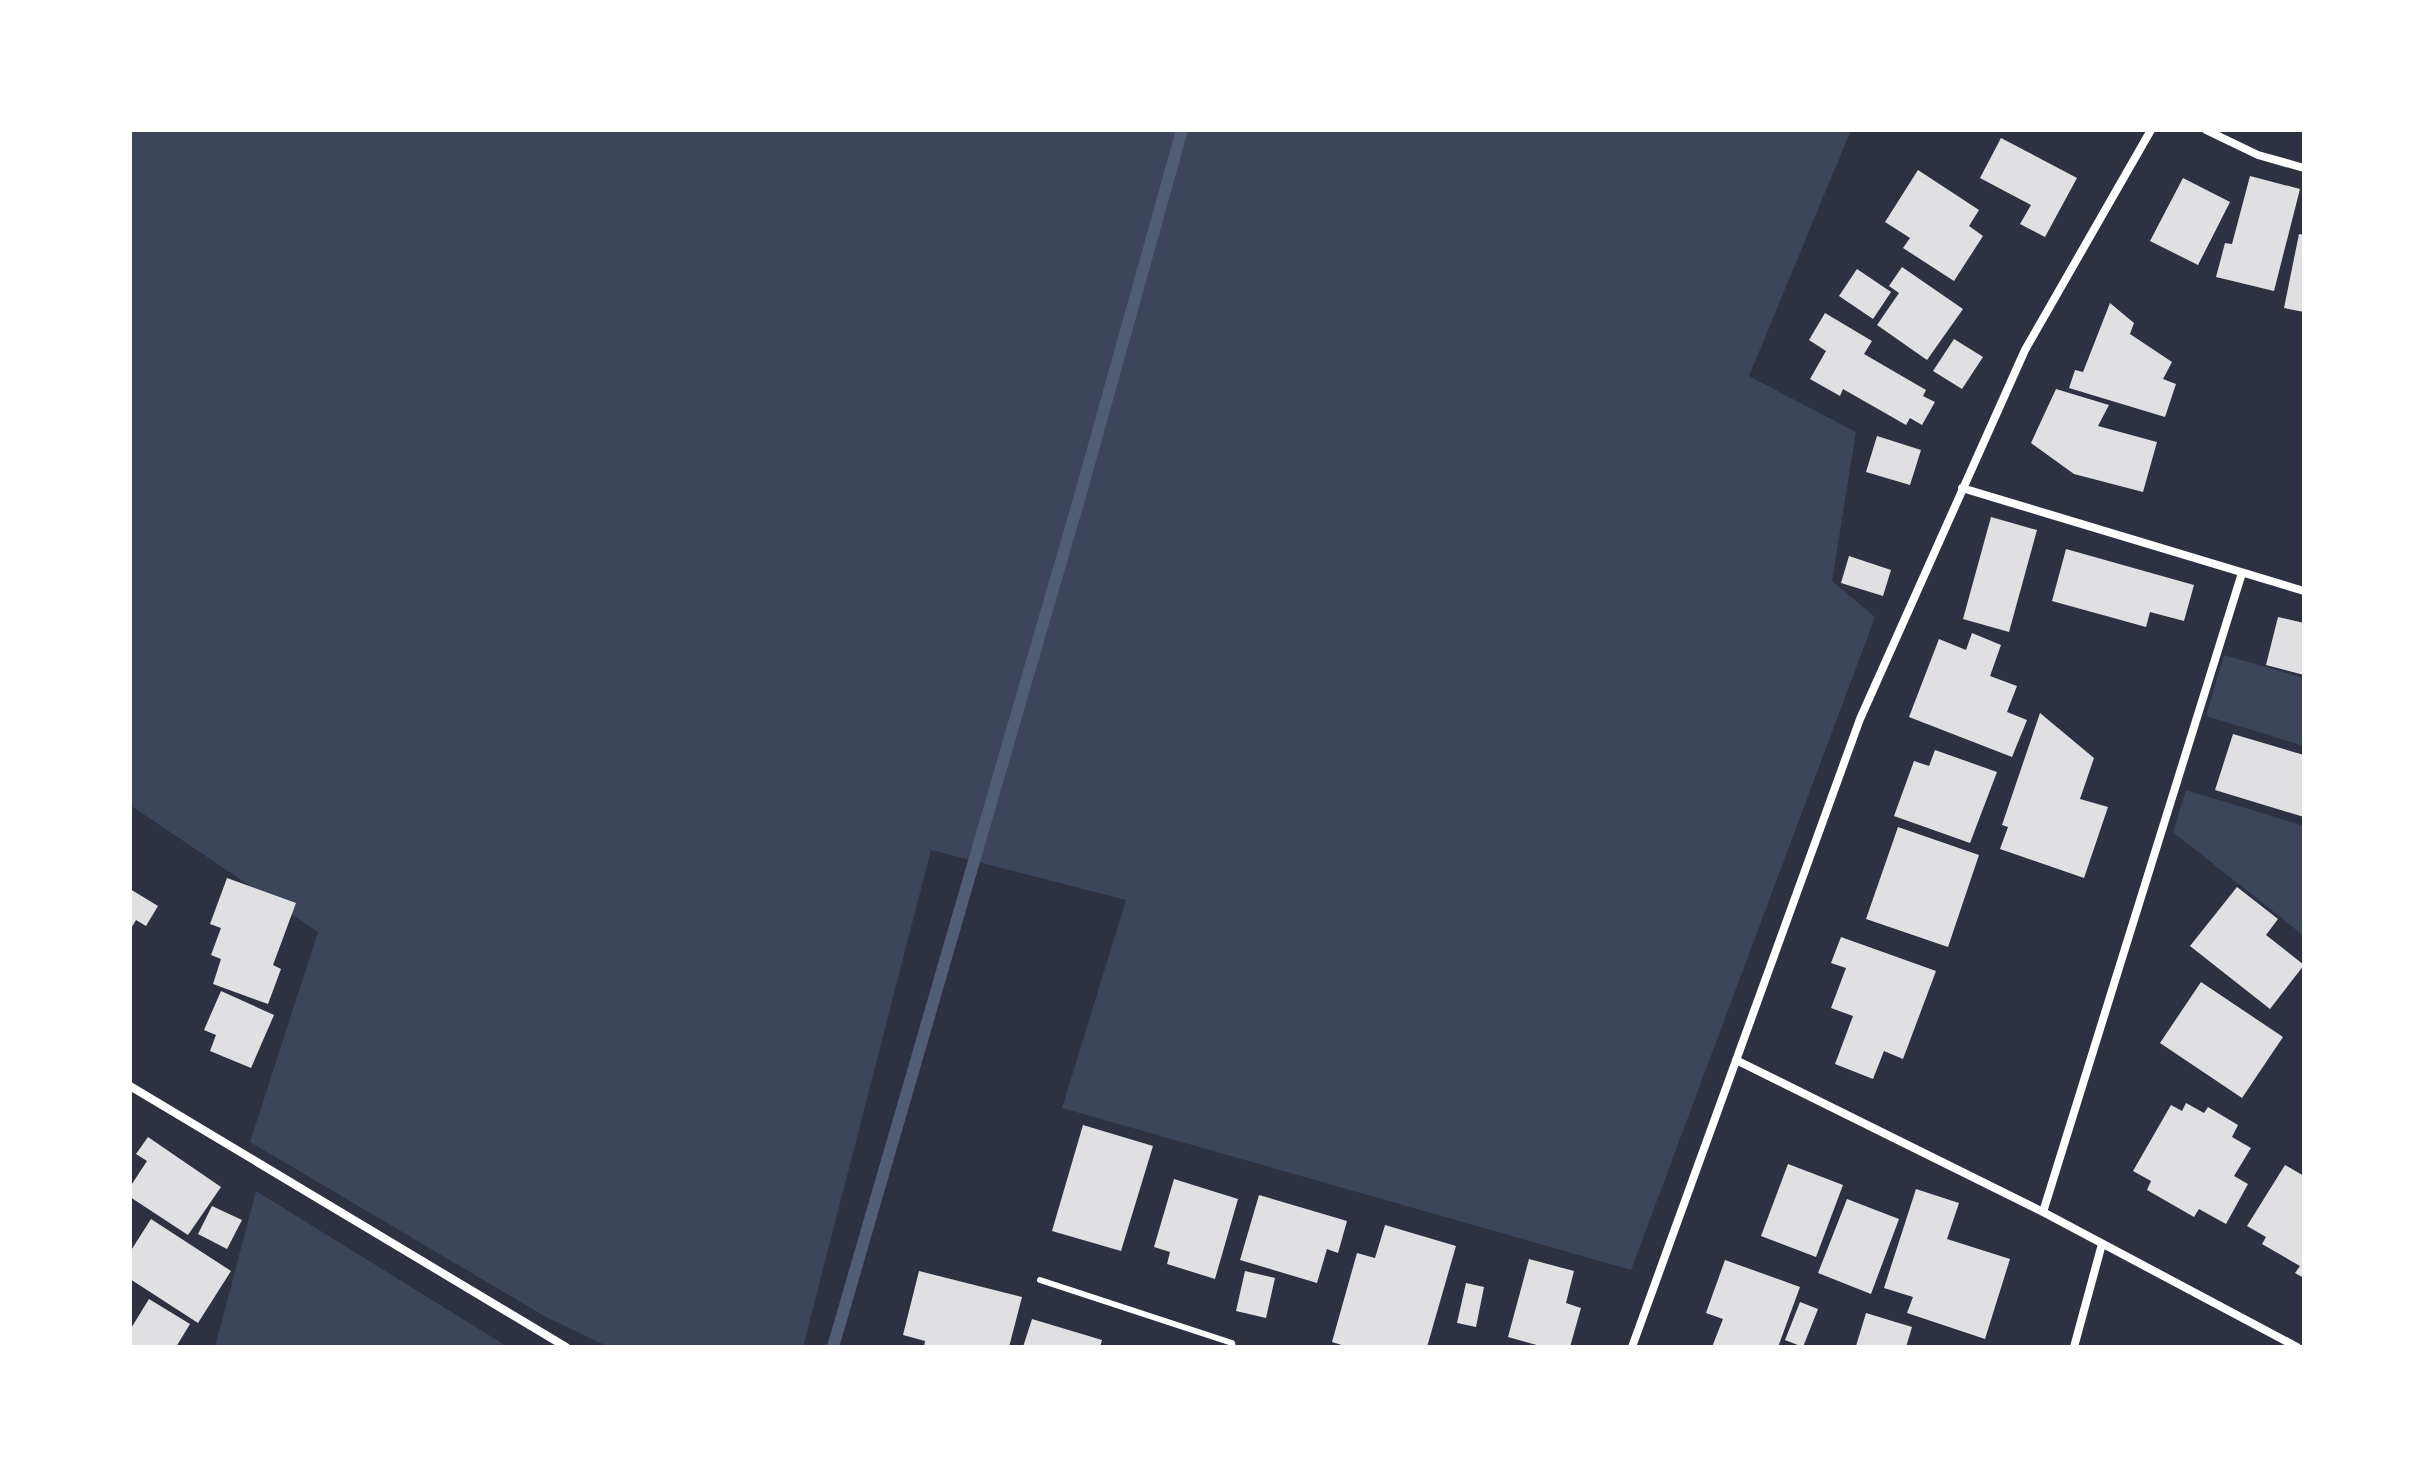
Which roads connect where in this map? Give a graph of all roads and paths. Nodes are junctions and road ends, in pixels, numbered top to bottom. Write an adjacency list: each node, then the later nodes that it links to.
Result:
1 (2151, 130): 4 (street)
2 (2206, 130): 3 (street)
3 (2304, 168)
4 (1962, 488): 5 (street); 7 (street)
5 (2242, 573): 6 (street); 9 (street)
6 (2304, 591)
7 (1736, 1060): 9 (street); 14 (street)
8 (130, 1086): 12 (street)
9 (2043, 1212): 10 (street)
10 (2102, 1244): 15 (street); 16 (street)
11 (1040, 1280): 13 (lane)
12 (566, 1347)
13 (1233, 1347)
14 (1632, 1347)
15 (2074, 1347)
16 (2297, 1347)

